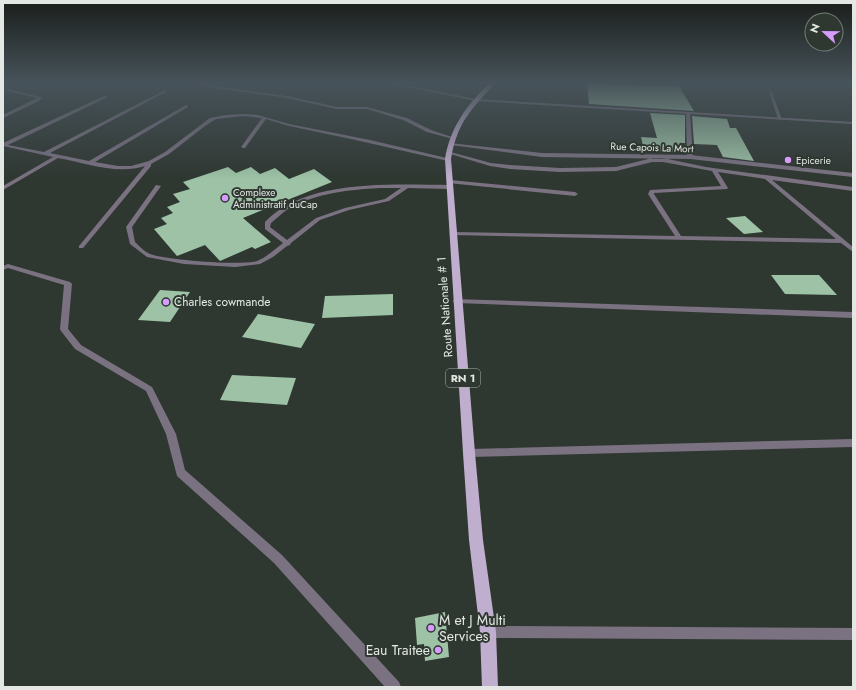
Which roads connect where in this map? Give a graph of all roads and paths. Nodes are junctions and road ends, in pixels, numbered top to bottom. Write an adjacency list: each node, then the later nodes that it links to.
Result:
1 (66, 115): 12 (street)
2 (119, 115): 15 (street)
3 (170, 115): 18 (street)
4 (395, 115): 14 (street)
5 (464, 115): 14 (main road, Route Nationale # 1 / RN 1)
6 (688, 115): 16 (street)
7 (722, 115): 10 (street)
8 (779, 115): 10 (street)
9 (264, 119): 13 (street); 14 (street); 19 (street)
10 (780, 119): 11 (street)
11 (853, 123)
12 (3, 145): 15 (street)
13 (243, 147)
14 (450, 148): 16 (street, Rue Capois La Mort); 20 (street); 24 (main road, Route Nationale # 1 / RN 1)
15 (44, 154): 17 (street)
16 (690, 156): 22 (street, Rue Capois La Mort)
17 (56, 157): 18 (street); 23 (street)
18 (89, 163): 19 (street)
19 (149, 165): 34 (street)
20 (714, 170): 21 (street); 31 (street)
21 (766, 176): 28 (street); 32 (street)
22 (853, 176)
23 (6, 183): 27 (street)
24 (450, 184): 26 (street); 29 (street); 30 (main road, Route Nationale # 1 / RN 1)
25 (158, 186): 33 (street)
26 (406, 187): 33 (street); 33 (street)
27 (3, 188)
28 (853, 189)
29 (575, 194)
30 (453, 234): 31 (street); 37 (main road, Route Nationale # 1 / RN 1)
31 (679, 238): 32 (street)
32 (842, 241): 35 (street)
33 (288, 244)
34 (81, 247)
35 (853, 250)
36 (3, 268): 43 (street)
37 (457, 301): 38 (street); 40 (main road, Route Nationale # 1 / RN 1)
38 (853, 316)
39 (853, 443): 40 (street)
40 (469, 453): 41 (main road, Route Nationale # 1 / RN 1)
41 (488, 632): 42 (street); 44 (main road, Route Nationale # 1 / RN 1)
42 (853, 634)
43 (394, 687)
44 (490, 687)

